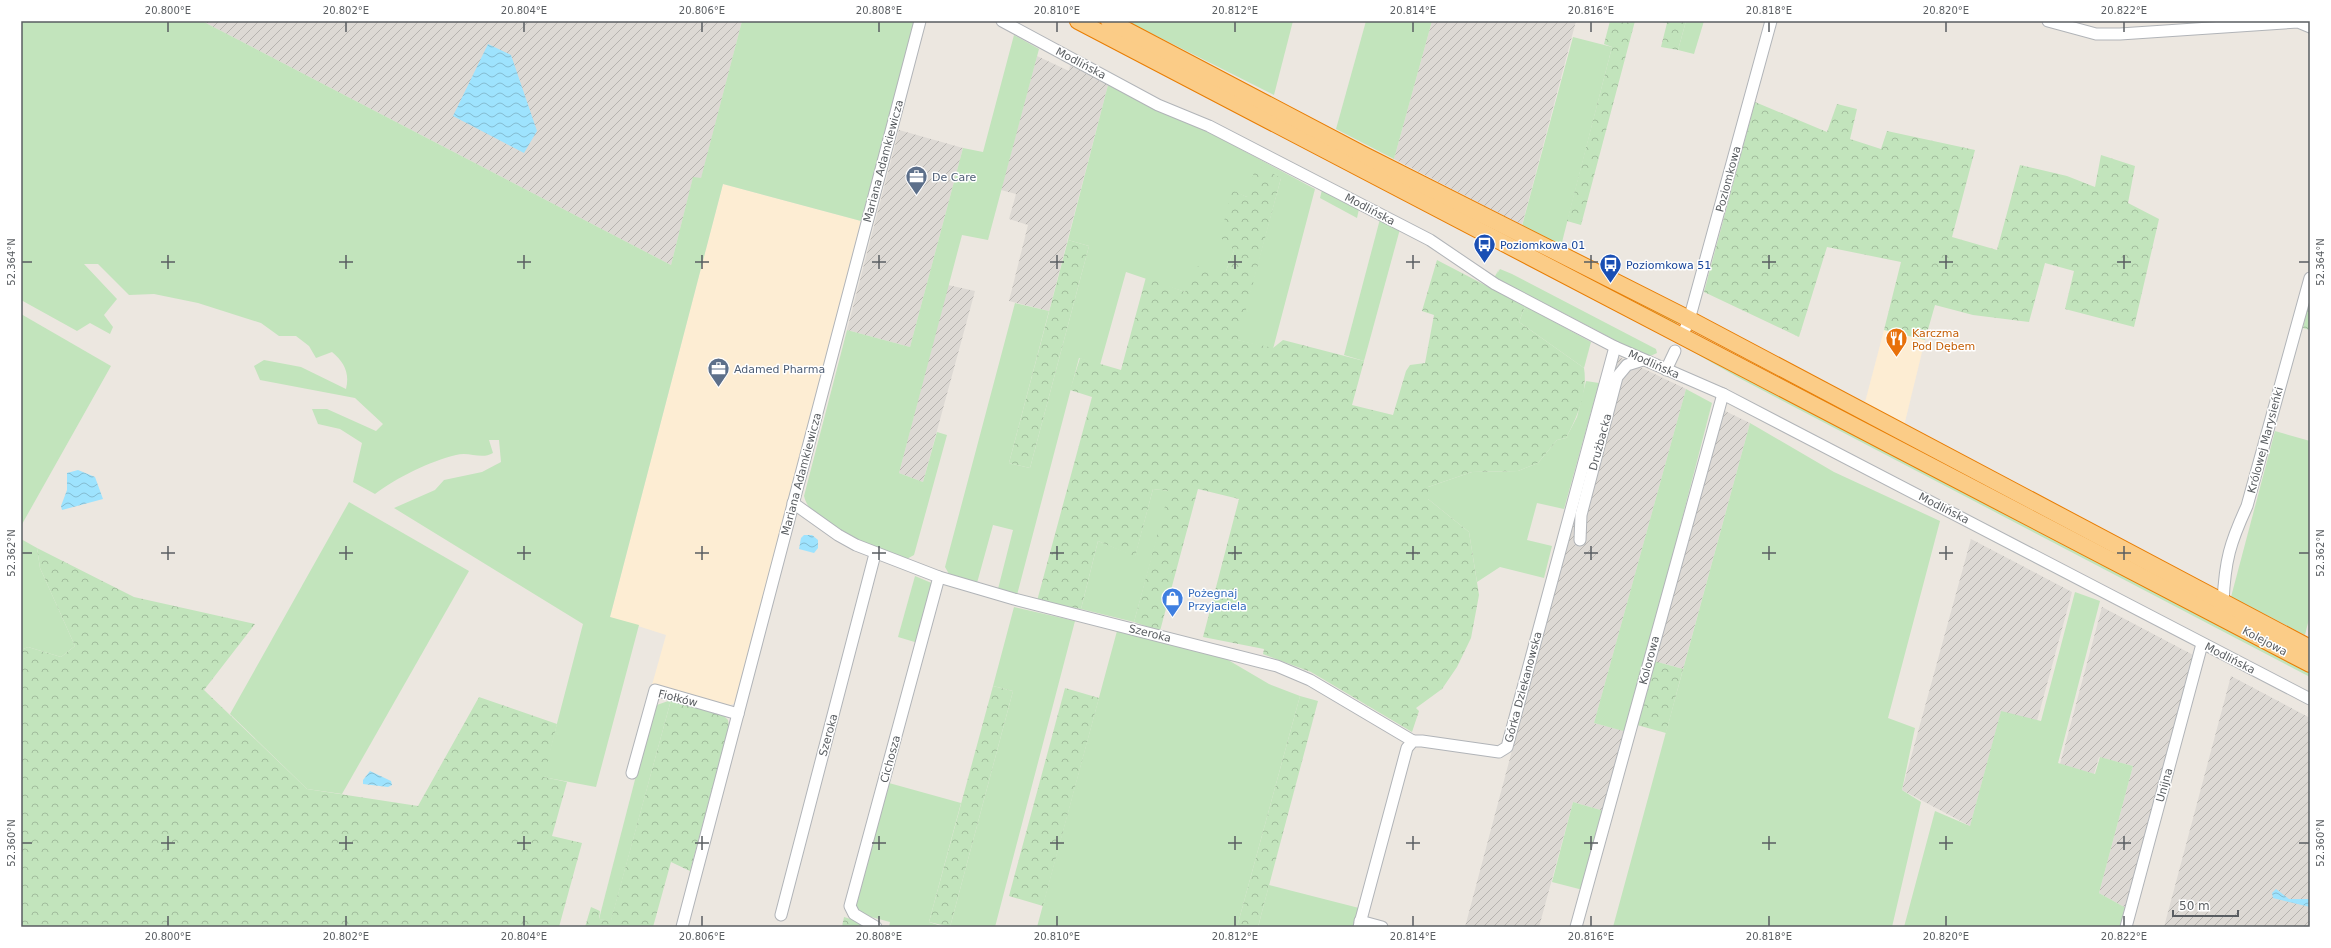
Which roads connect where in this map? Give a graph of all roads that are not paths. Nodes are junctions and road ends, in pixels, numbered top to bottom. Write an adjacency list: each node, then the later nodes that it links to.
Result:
1 (920, 21): 16 (street, Mariana Adamkiewicza)
2 (1002, 21): 11 (street, Modlińska)
3 (1078, 21): 10 (highway)
4 (1109, 21): 9 (highway)
5 (1771, 21): 9 (street, Poziomkowa)
6 (2048, 21): 7 (street)
7 (2310, 27)
8 (2310, 278): 20 (street, Królowej Marysieńki)
9 (1689, 320): 10 (street, Poziomkowa); 20 (highway)
10 (1682, 336): 20 (highway)
11 (1615, 347): 13 (street, Modlińska); 26 (street, Górka Dziekanowska)
12 (1675, 351): 14 (street)
13 (1644, 360): 14 (street, Modlińska); 17 (street, Drużbacka)
14 (1666, 370): 15 (street, Modlińska)
15 (1723, 394): 21 (street, Modlińska); 33 (street, Kolorowa)
16 (793, 503): 18 (street, Szeroka); 25 (street, Mariana Adamkiewicza)
17 (1580, 540)
18 (875, 554): 19 (street, Szeroka); 28 (street, Szeroka)
19 (939, 577): 26 (street, Szeroka); 31 (street, Cichosza)
20 (2221, 610): 22 (highway); 23 (highway, Kolejowa)
21 (2202, 644): 24 (street, Modlińska); 34 (street, Unijna)
22 (2310, 648)
23 (2310, 664)
24 (2310, 699)
25 (738, 714): 27 (street, Fiołków); 30 (street, Mariana Adamkiewicza)
26 (1413, 741): 29 (street)
27 (632, 774)
28 (781, 915)
29 (1360, 924): 32 (street)
30 (682, 927)
31 (876, 927)
32 (1382, 927)
33 (1576, 927)
34 (2126, 927)

